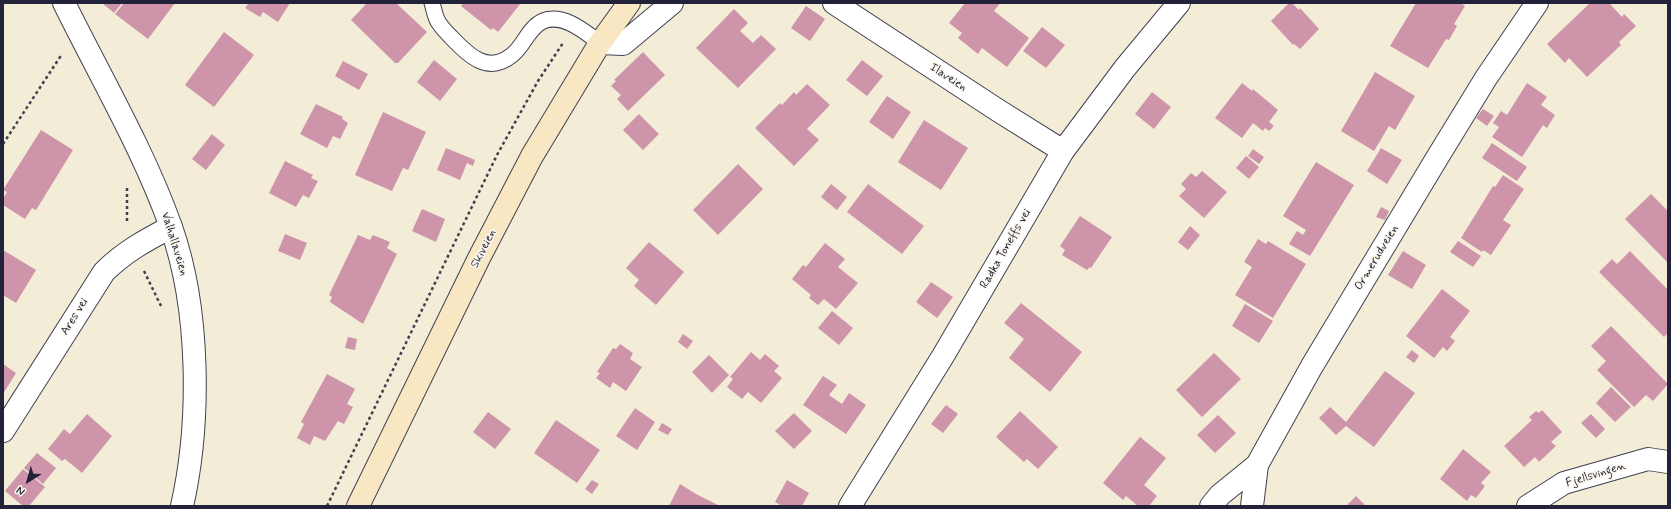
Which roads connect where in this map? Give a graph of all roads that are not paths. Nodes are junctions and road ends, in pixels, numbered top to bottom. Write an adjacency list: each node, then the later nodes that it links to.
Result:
1 (64, 3): 10 (street, Valhallaveien)
2 (432, 3): 8 (lane)
3 (628, 3): 8 (main road, Skiveien)
4 (672, 3): 8 (street)
5 (834, 3): 9 (street, Ilaveien)
6 (1179, 3): 9 (street, Radka Toneffs vei)
7 (1537, 3): 13 (street, Ormerudveien)
8 (600, 43): 15 (main road, Skiveien)
9 (1064, 151): 16 (street, Radka Toneffs vei)
10 (171, 228): 11 (street, Ares vei); 14 (street, Valhallaveien)
11 (3, 432)
12 (1668, 462): 19 (street, Fjellsvingen)
13 (1257, 465): 17 (street, Ormerudveien); 18 (street)
14 (182, 506)
15 (358, 506)
16 (850, 506)
17 (1211, 506)
18 (1252, 506)
19 (1528, 506)

